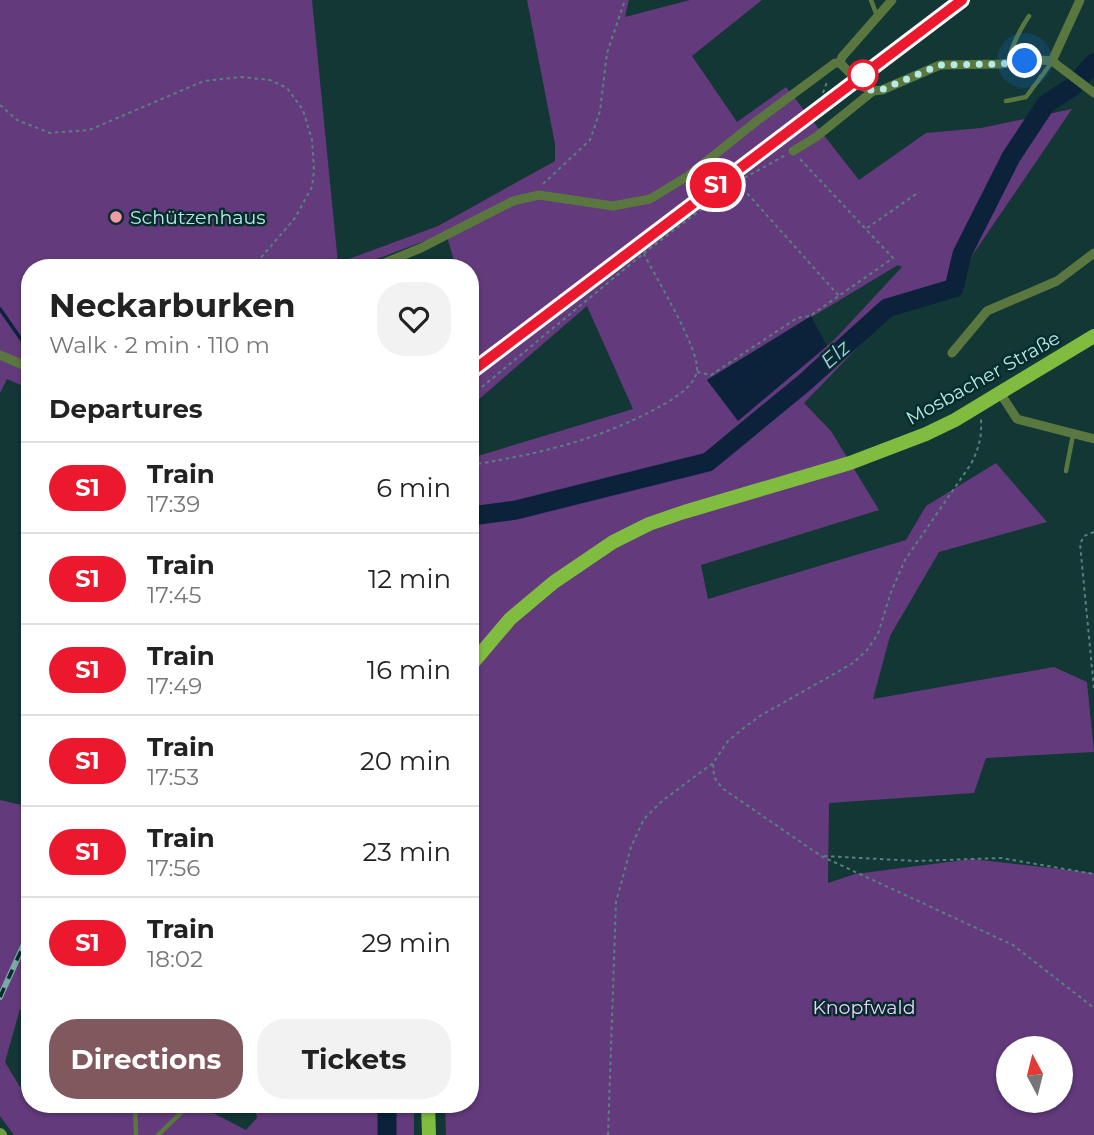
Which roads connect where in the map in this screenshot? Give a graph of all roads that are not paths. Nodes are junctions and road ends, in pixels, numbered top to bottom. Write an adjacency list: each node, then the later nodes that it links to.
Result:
1 (871, 0): 5 (lane)
2 (892, 0): 5 (street)
3 (1080, 0): 6 (street)
4 (1029, 16): 7 (lane)
5 (878, 19): 8 (street)
6 (1052, 61): 7 (street); 10 (street); 11 (lane)
7 (1008, 63): 9 (street)
8 (839, 64): 9 (street); 14 (street)
9 (873, 91): 12 (street)
10 (1093, 92)
11 (1006, 101)
12 (793, 151)
13 (1094, 253): 16 (street)
14 (394, 259)
15 (1094, 336): 19 (main road, Mosbacher Straße)
16 (953, 353)
17 (0, 355): 18 (street)
18 (21, 364)
19 (1000, 393): 20 (street); 23 (main road, Mosbacher Straße)
20 (1073, 435): 21 (street); 22 (lane)
21 (1094, 439)
22 (1066, 471)
23 (479, 656)
24 (135, 1113): 27 (lane)
25 (181, 1113): 28 (lane)
26 (428, 1113): 29 (main road)
27 (136, 1135)
28 (158, 1135)
29 (429, 1135)

